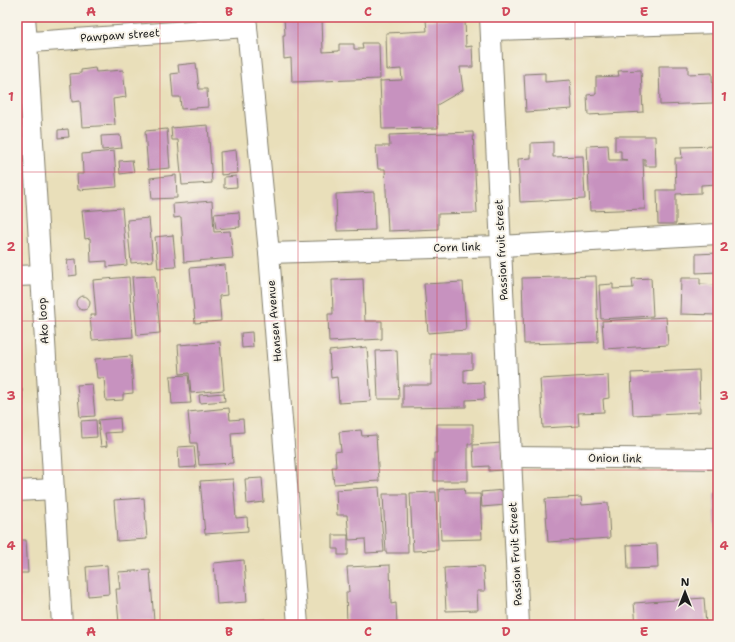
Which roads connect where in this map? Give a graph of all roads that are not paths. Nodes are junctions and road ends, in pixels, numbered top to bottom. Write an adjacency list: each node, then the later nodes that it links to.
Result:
1 (25, 17): 5 (street, Ako loop)
2 (247, 22): 5 (street, Pawpaw street); 8 (street, Hansen Avenue)
3 (718, 23): 4 (street)
4 (491, 24): 7 (street, Passion fruit street)
5 (22, 42): 9 (street, Ako loop)
6 (718, 234): 7 (street, Corn link)
7 (501, 246): 8 (street, Corn link); 11 (street, Passion fruit street)
8 (268, 253): 17 (street, Hansen Avenue)
9 (40, 275): 10 (street); 14 (street, Ako loop)
10 (17, 276)
11 (511, 457): 12 (street, Onion link); 13 (street, Passion fruit street)
12 (718, 459)
13 (512, 482): 18 (street, Passion Fruit Street)
14 (54, 489): 15 (street); 16 (street, Ako loop)
15 (17, 491)
16 (62, 625)
17 (298, 625)
18 (519, 625)

